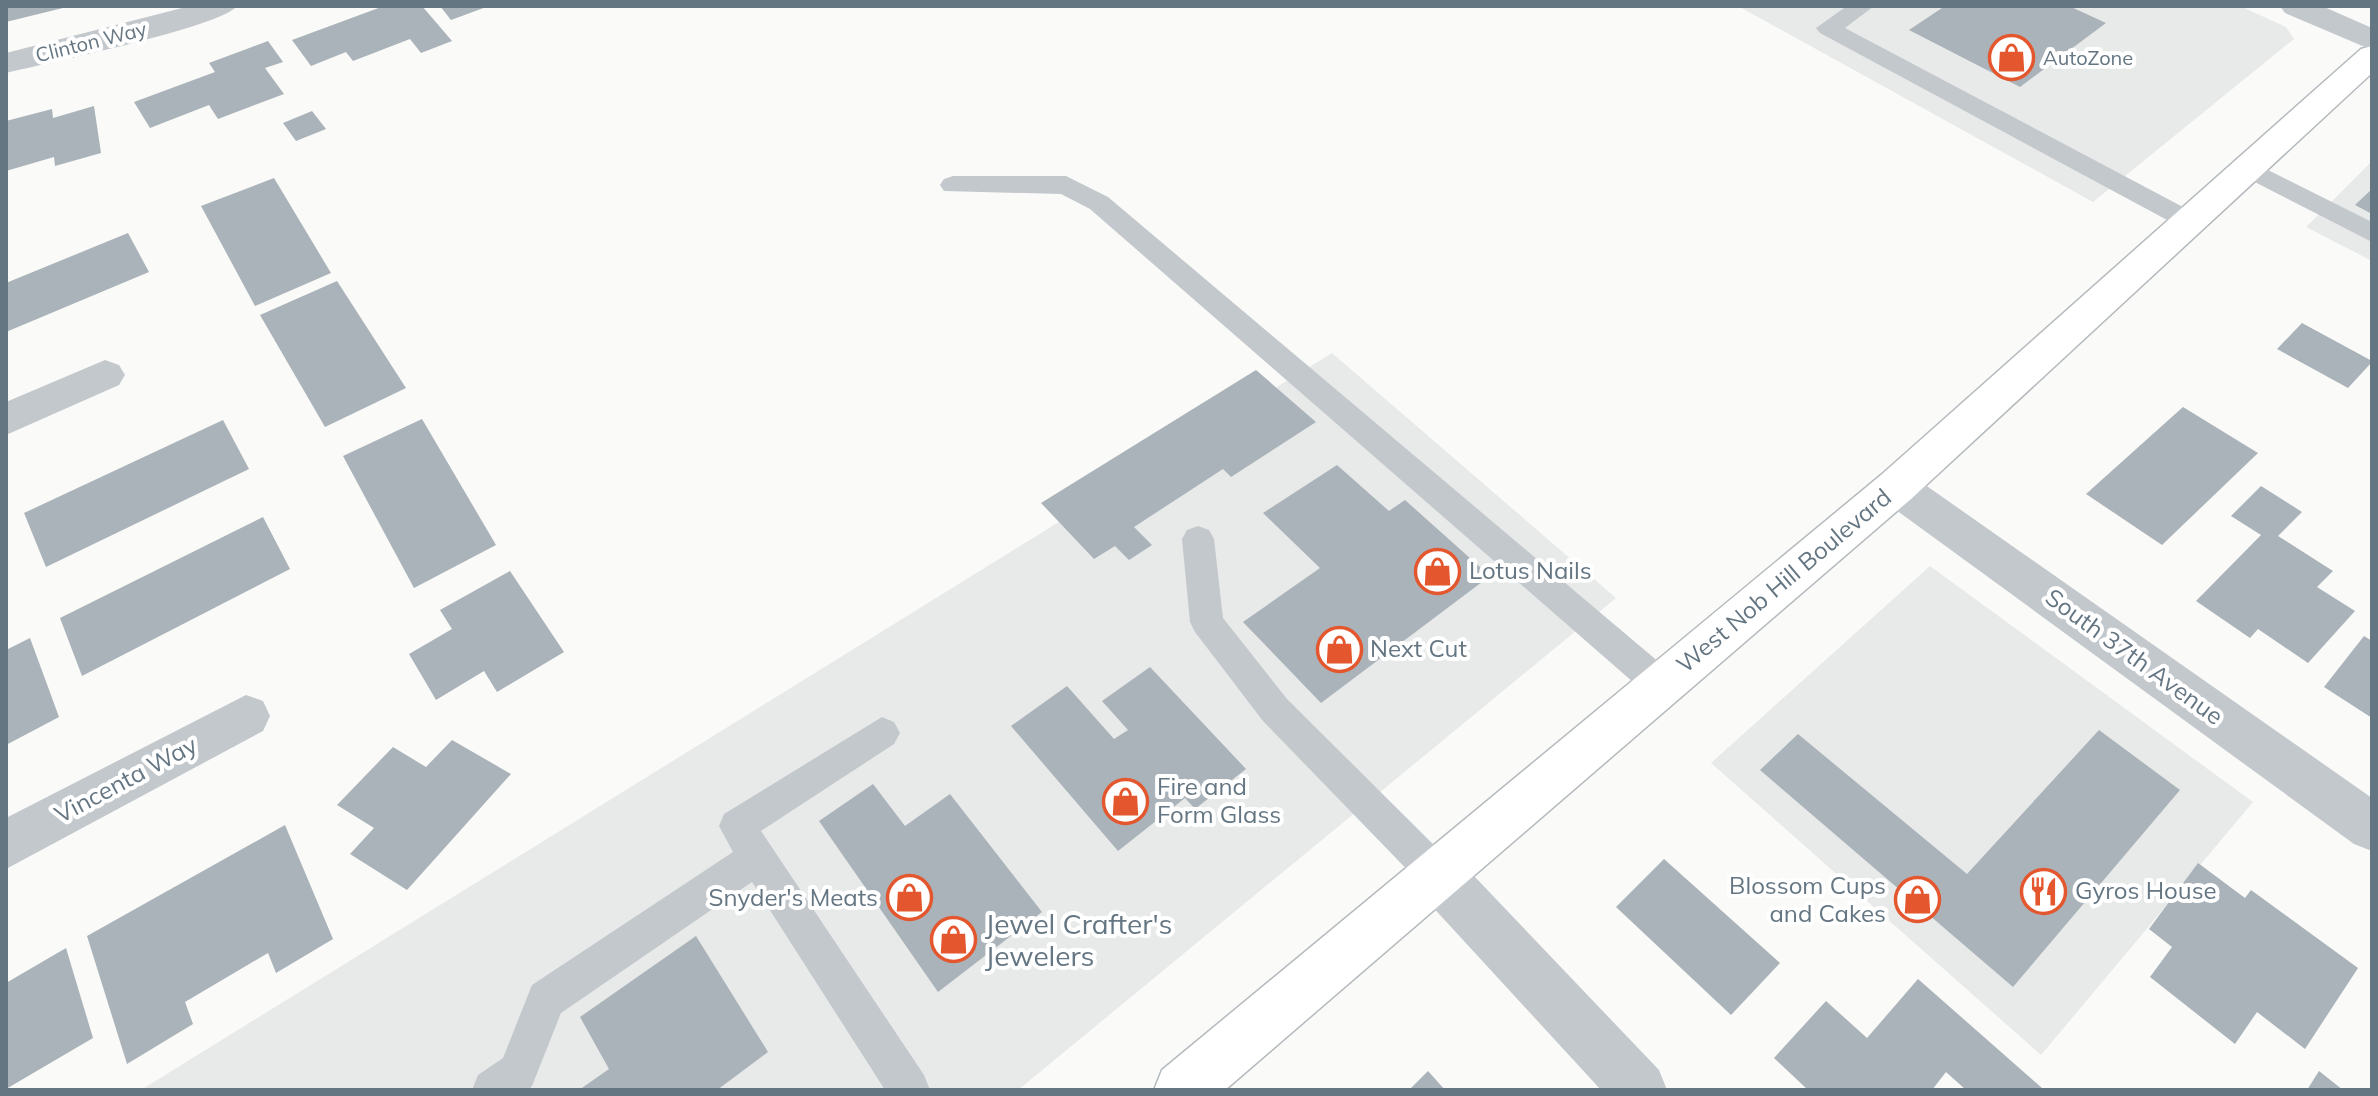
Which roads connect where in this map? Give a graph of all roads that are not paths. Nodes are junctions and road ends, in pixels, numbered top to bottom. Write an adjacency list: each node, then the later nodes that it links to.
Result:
1 (221, 6): 6 (street, Clinton Way)
2 (1863, 6): 9 (lane)
3 (2296, 6): 4 (street)
4 (2372, 40)
5 (2372, 56): 7 (main road, West Nob Hill Boulevard)
6 (6, 63)
7 (2248, 168): 9 (main road, West Nob Hill Boulevard); 10 (lane)
8 (953, 185): 15 (lane)
9 (2189, 221): 13 (main road, West Nob Hill Boulevard)
10 (2372, 233)
11 (105, 375): 12 (street)
12 (6, 419)
13 (1896, 487): 15 (main road, West Nob Hill Boulevard); 18 (street, South 37th Avenue)
14 (1198, 539): 21 (lane)
15 (1661, 685): 21 (main road, West Nob Hill Boulevard)
16 (246, 716): 19 (street, Vincenta Way)
17 (882, 733): 20 (lane)
18 (2372, 827)
19 (6, 845)
20 (757, 857): 22 (lane); 23 (lane)
21 (1436, 873): 24 (main road, West Nob Hill Boulevard); 25 (street)
22 (493, 1090)
23 (909, 1090)
24 (1182, 1090)
25 (1639, 1090)

